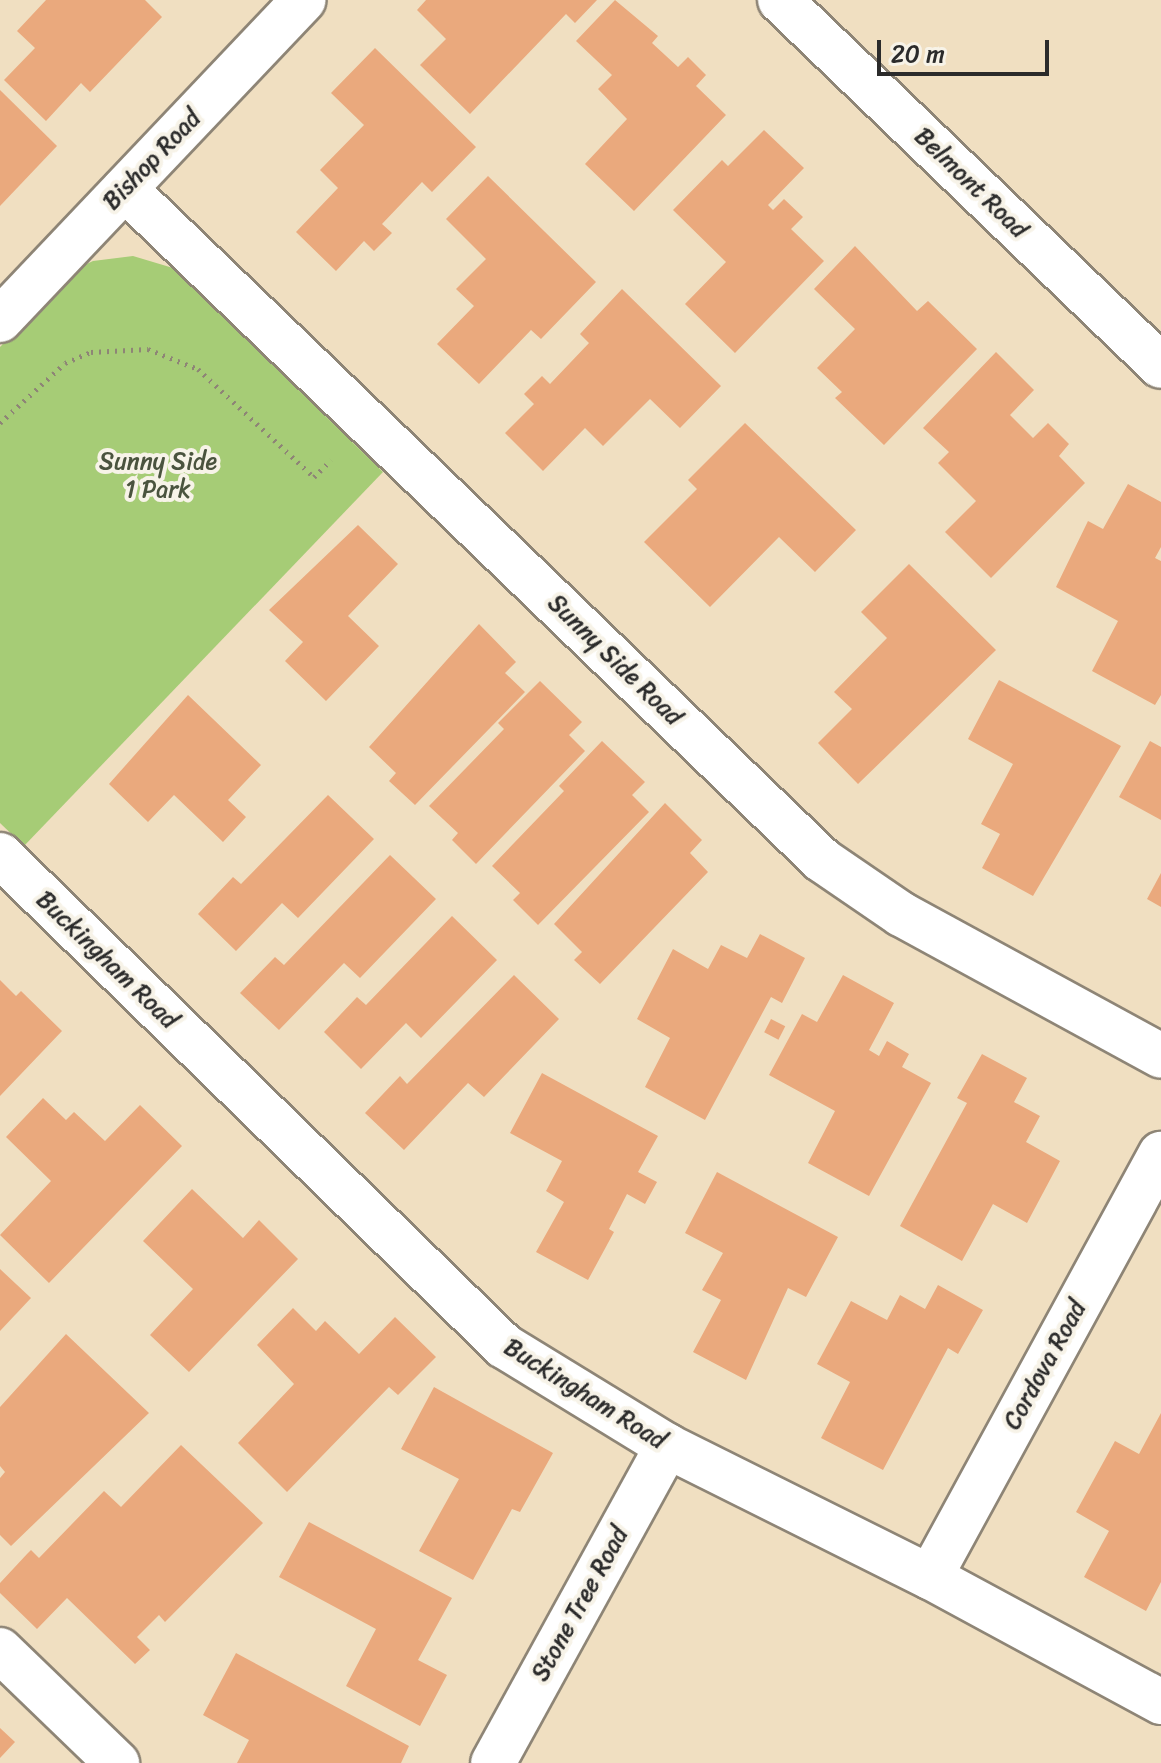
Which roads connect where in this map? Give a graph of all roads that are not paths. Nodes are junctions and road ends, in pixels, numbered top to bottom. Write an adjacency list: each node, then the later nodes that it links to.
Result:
1 (304, 0): 3 (street, Bishop Road)
2 (780, 0): 5 (street, Belmont Road)
3 (125, 189): 4 (street, Bishop Road); 7 (street, Sunny Side Road)
4 (0, 320)
5 (1161, 366)
6 (0, 855): 9 (street, Buckingham Road)
7 (1161, 1056)
8 (1161, 1154): 10 (street, Cordova Road)
9 (667, 1446): 10 (street, Buckingham Road); 14 (street, Stone Tree Road)
10 (930, 1577): 12 (street, Buckingham Road)
11 (0, 1650): 13 (street)
12 (1161, 1702)
13 (117, 1763)
14 (493, 1763)

